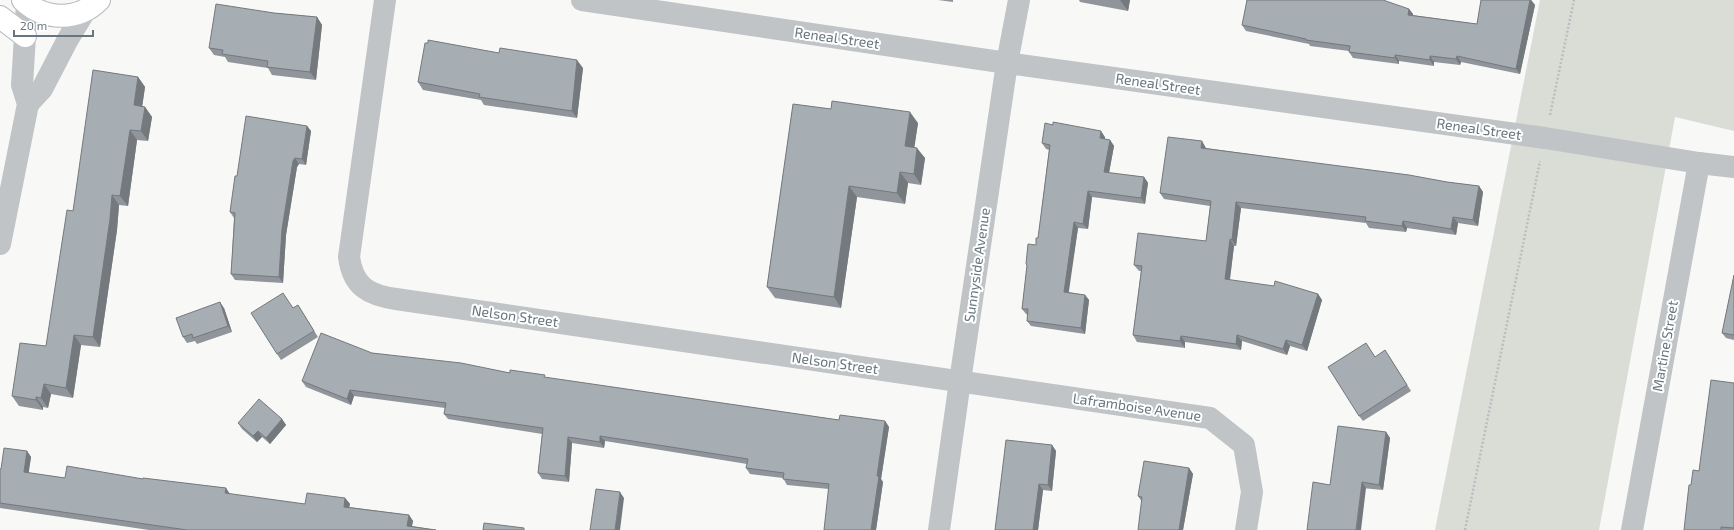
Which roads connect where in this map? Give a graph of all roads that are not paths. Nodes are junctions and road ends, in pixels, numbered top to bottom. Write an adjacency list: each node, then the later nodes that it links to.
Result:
1 (385, 0): 13 (street, Nelson Street)
2 (582, 0): 8 (street, Reneal Street)
3 (1019, 0): 8 (street, Sunnyside Avenue)
4 (25, 2): 5 (street); 7 (street)
5 (92, 5): 9 (street)
6 (0, 17): 7 (street)
7 (25, 36): 9 (street)
8 (1007, 63): 10 (street, Reneal Street); 13 (street, Sunnyside Avenue)
9 (28, 104): 12 (street)
10 (1699, 163): 11 (street, Reneal Street); 16 (street, Martine Street)
11 (1734, 167)
12 (0, 244)
13 (960, 381): 14 (street, Sunnyside Avenue); 15 (street, Laframboise Avenue)
14 (939, 530)
15 (1246, 530)
16 (1632, 530)

